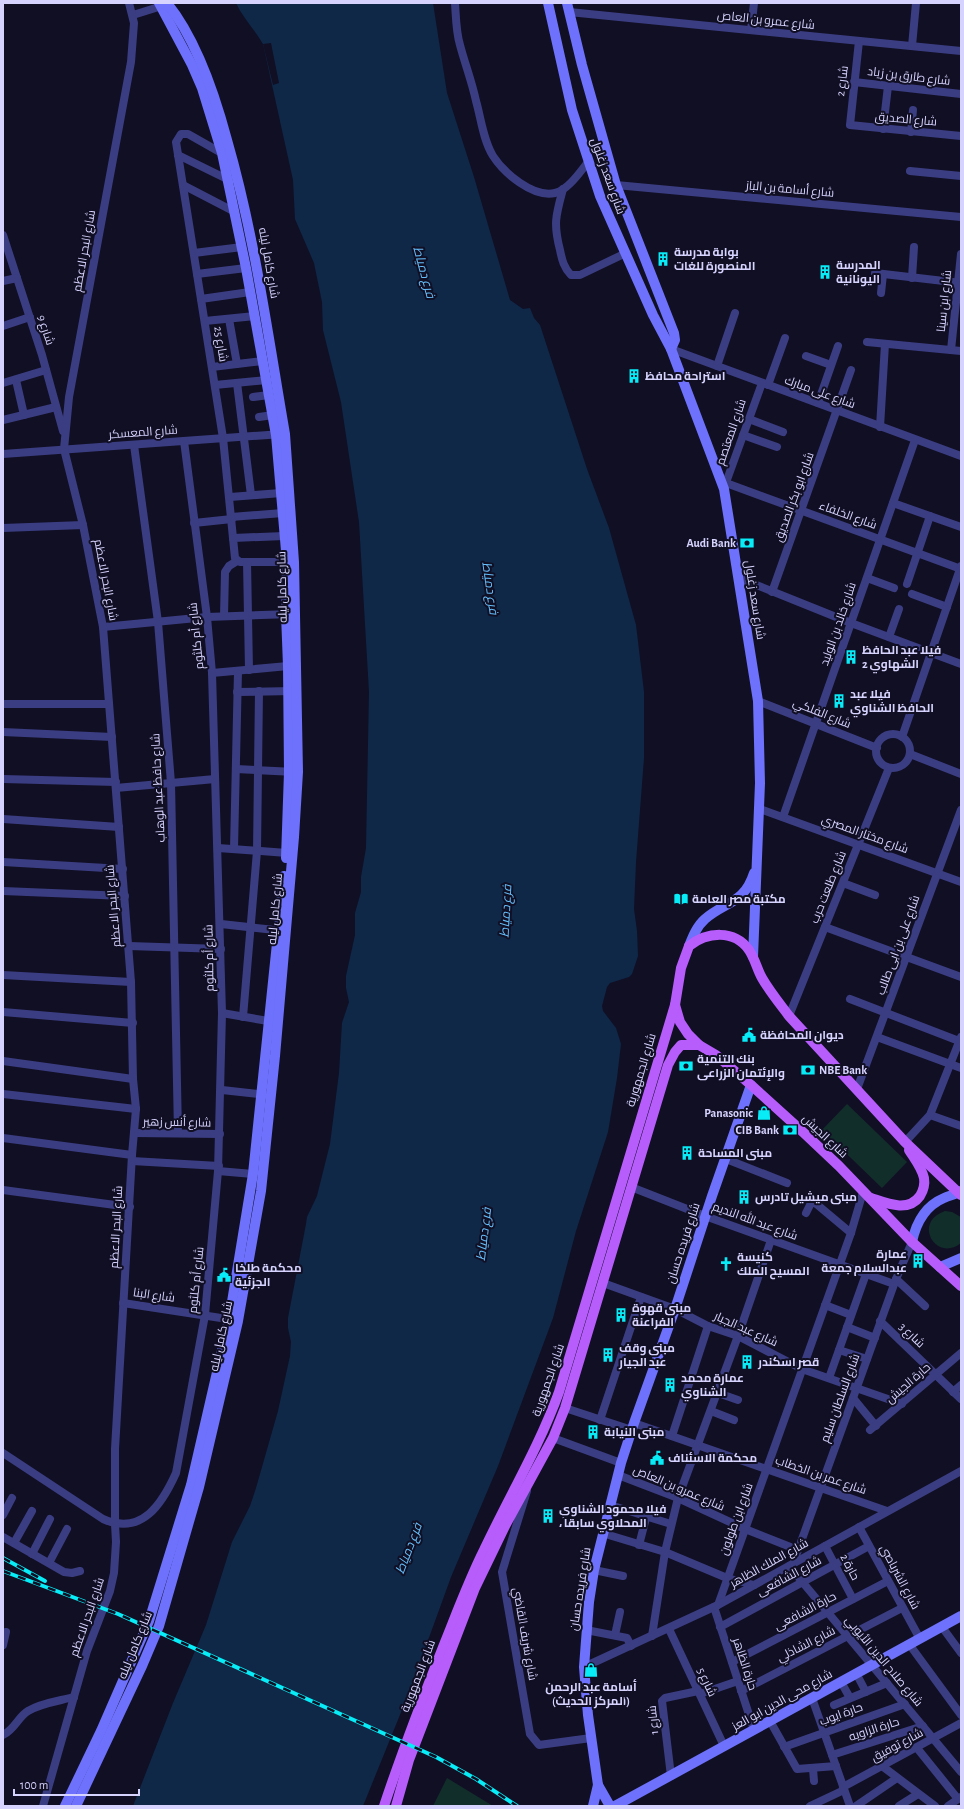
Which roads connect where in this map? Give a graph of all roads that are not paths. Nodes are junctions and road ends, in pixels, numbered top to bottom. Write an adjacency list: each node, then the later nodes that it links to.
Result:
1 (129, 3): 8 (street, شارع البحر الاعظم)
2 (455, 3): 31 (street)
3 (548, 3): 25 (street, شارع سعد زغلول)
4 (754, 3): 9 (street)
5 (916, 3): 11 (street)
6 (163, 4): 8 (street); 17 (street, شارع كامل ليله)
7 (568, 8): 9 (street, شارع عمرو بن العاص); 30 (street, شارع سعد زغلول)
8 (133, 15): 88 (street, شارع البحر الاعظم)
9 (751, 30): 10 (street, شارع عمرو بن العاص)
10 (859, 41): 11 (street, شارع عمرو بن العاص); 13 (street, شارع 2)
11 (912, 46): 12 (street, شارع عمرو بن العاص)
12 (961, 51)
13 (854, 82): 14 (street, شارع طارق بن زياد); 18 (street, شارع 2)
14 (888, 86): 15 (street, شارع طارق بن زياد); 19 (street)
15 (961, 94)
16 (913, 110): 20 (street)
17 (214, 111): 22 (street, شارع كامل ليله); 24 (street, شارع كامل ليله)
18 (850, 124): 19 (street, شارع الصديق)
19 (883, 129): 20 (street, شارع الصديق)
20 (911, 132): 21 (street, شارع الصديق)
21 (961, 136)
22 (222, 153): 23 (street, شارع 25); 24 (street, شارع 25); 28 (street, شارع كامل ليله)
23 (178, 155): 28 (street); 29 (street, شارع 25)
24 (233, 160): 89 (street, شارع كامل ليله)
25 (588, 162): 31 (street); 38 (street, شارع سعد زغلول)
26 (910, 171): 27 (street)
27 (961, 176)
28 (228, 180): 32 (street, شارع كامل ليله)
29 (183, 185): 32 (street); 37 (street, شارع 25)
30 (616, 185): 33 (street, شارع أسامة بن الباز); 59 (street, شارع سعد زغلول)
31 (563, 189): 38 (street)
32 (235, 212): 35 (street, شارع كامل ليله)
33 (961, 217)
34 (3, 235): 42 (street, شارع 9)
35 (242, 247): 37 (street); 40 (street, شارع كامل ليله)
36 (914, 247): 43 (street)
37 (194, 253): 41 (street, شارع 25)
38 (626, 253): 59 (street, شارع سعد زغلول)
39 (961, 254): 45 (street, شارع ابن سينا)
40 (246, 268): 41 (street); 46 (street, شارع كامل ليله)
41 (197, 274): 48 (street, شارع 25)
42 (17, 278): 44 (street); 51 (street, شارع 9)
43 (912, 278): 45 (street); 47 (street)
44 (3, 281)
45 (960, 283): 60 (street, شارع ابن سينا)
46 (250, 292): 48 (street); 50 (street, شارع كامل ليله)
47 (881, 293)
48 (201, 299): 53 (street, شارع 25)
49 (735, 313): 66 (street)
50 (255, 316): 52 (street); 63 (street, شارع كامل ليله)
51 (30, 317): 54 (street); 68 (street, شارع 9)
52 (229, 319): 53 (street); 64 (street)
53 (205, 321): 67 (street, شارع 25)
54 (3, 326)
55 (785, 338): 74 (street, شارع المعتصم)
56 (867, 342): 57 (street)
57 (885, 344): 60 (street); 86 (street)
58 (838, 346): 65 (street)
59 (671, 349): 66 (street, شارع على مبارك); 100 (street, شارع سعد زغلول)
60 (952, 350): 61 (street)
61 (961, 350)
62 (806, 356): 65 (street)
63 (263, 361): 64 (street); 71 (street, شارع كامل ليله)
64 (237, 364): 67 (street)
65 (831, 365): 78 (street)
66 (716, 366): 74 (street, شارع على مبارك)
67 (212, 367): 75 (street, شارع 25)
68 (46, 370): 70 (street); 79 (street, شارع 9)
69 (851, 370): 80 (street, شارع ابو بكر الصديق)
70 (16, 380): 72 (street); 81 (street)
71 (267, 380): 73 (street); 76 (street, شارع كامل ليله)
72 (3, 383)
73 (237, 383): 75 (street); 91 (street)
74 (765, 384): 78 (street, شارع على مبارك); 84 (street, شارع المعتصم)
75 (215, 385): 92 (street, شارع 25)
76 (269, 395): 77 (street); 82 (street, شارع كامل ليله)
77 (253, 397)
78 (818, 404): 80 (street, شارع على مبارك)
79 (56, 407): 81 (street); 88 (street, شارع 9)
80 (838, 411): 86 (street, شارع على مبارك); 105 (street, شارع ابو بكر الصديق)
81 (24, 415): 85 (street)
82 (273, 415): 83 (street); 89 (street, شارع كامل ليله)
83 (260, 417)
84 (749, 419): 87 (street); 90 (street, شارع المعتصم)
85 (3, 420)
86 (880, 427): 93 (street, شارع على مبارك)
87 (784, 432)
88 (64, 434): 97 (street, شارع البحر الاعظم)
89 (280, 434): 91 (street, شارع المعسكر); 101 (street, شارع كامل ليله); 119 (street, شارع كامل ليله)
90 (743, 435): 96 (street); 100 (street, شارع المعتصم)
91 (243, 437): 92 (street, شارع المعسكر); 102 (street)
92 (224, 438): 94 (street, شارع المعسكر); 103 (street, شارع 25)
93 (915, 440): 99 (street, شارع على مبارك); 104 (street, شارع خالد بن الوليد)
94 (184, 441): 95 (street, شارع المعسكر); 109 (street, شارع أم كلثوم)
95 (134, 444): 97 (street, شارع المعسكر); 133 (street, شارع حافظ عبد الوهاب)
96 (777, 447)
97 (64, 449): 98 (street, شارع المعسكر); 110 (street, شارع البحر الاعظم)
98 (3, 454)
99 (961, 456)
100 (725, 486): 105 (street, شارع الخلفاء); 121 (street, شارع سعد زغلول)
101 (281, 493): 102 (street); 106 (street, شارع كامل ليله)
102 (251, 495): 103 (street)
103 (230, 497): 108 (street, شارع 25)
104 (893, 503): 107 (street); 115 (street, شارع خالد بن الوليد)
105 (802, 511): 115 (street, شارع الخلفاء); 125 (street, شارع ابو بكر الصديق)
106 (282, 513): 108 (street); 113 (street, شارع كامل ليله)
107 (930, 516): 111 (street); 116 (street)
108 (232, 518): 109 (street); 114 (street, شارع 25)
109 (194, 523): 132 (street, شارع أم كلثوم)
110 (83, 525): 112 (street); 135 (street, شارع البحر الاعظم)
111 (961, 527)
112 (3, 528)
113 (284, 536): 114 (street); 119 (street, شارع كامل ليله)
114 (233, 538): 117 (street, شارع 25)
115 (880, 540): 116 (street, شارع الخلفاء); 122 (street, شارع خالد بن الوليد)
116 (917, 553): 120 (street, شارع الخلفاء); 123 (street)
117 (237, 561): 118 (street); 130 (street)
118 (247, 562): 119 (street); 131 (street)
119 (290, 562): 129 (street, شارع كامل ليله)
120 (961, 568): 127 (street)
121 (739, 578): 125 (street); 146 (street, شارع سعد زغلول)
122 (867, 578): 124 (street); 134 (street, شارع خالد بن الوليد)
123 (907, 584)
124 (894, 588)
125 (772, 592): 134 (street)
126 (912, 594): 127 (street)
127 (947, 607): 137 (street)
128 (899, 609): 136 (street)
129 (291, 614): 131 (street); 139 (street, شارع كامل ليله); 144 (street, شارع كامل ليله)
130 (224, 616): 131 (street); 132 (street)
131 (247, 616): 140 (street)
132 (207, 617): 133 (street); 142 (street, شارع أم كلثوم)
133 (158, 622): 135 (street); 162 (street, شارع حافظ عبد الوهاب)
134 (851, 623): 136 (street); 149 (street, شارع خالد بن الوليد)
135 (103, 627): 148 (street, شارع البحر الاعظم)
136 (889, 637): 137 (street)
137 (931, 653): 138 (street); 152 (street)
138 (961, 664)
139 (288, 666): 140 (street); 144 (street, شارع كامل ليله)
140 (249, 670): 141 (street)
141 (238, 671): 142 (street); 145 (street)
142 (212, 674): 161 (street, شارع أم كلثوم)
143 (259, 691): 144 (street); 145 (street); 157 (street)
144 (293, 691): 158 (street, شارع كامل ليله)
145 (237, 692): 156 (street)
146 (758, 700): 149 (street, شارع الفلكي); 164 (street, شارع سعد زغلول)
147 (3, 704): 148 (street)
148 (109, 704): 151 (street, شارع البحر الاعظم)
149 (816, 724): 153 (street, شارع الفلكي); 166 (street, شارع خالد بن الوليد)
150 (3, 732): 151 (street)
151 (112, 737): 163 (street, شارع البحر الاعظم)
152 (902, 737): 153 (street); 154 (street)
153 (876, 748): 155 (street)
154 (910, 754): 155 (street); 159 (street)
155 (889, 768): 169 (street, شارع طلعت حرب)
156 (236, 769): 157 (street); 171 (street)
157 (258, 770): 158 (street); 172 (street)
158 (294, 772): 173 (street, شارع كامل ليله); 188 (street, شارع كامل ليله)
159 (961, 774)
160 (3, 779): 163 (street)
161 (215, 780): 162 (street); 170 (street, شارع أم كلثوم)
162 (171, 783): 163 (street); 191 (street, شارع حافظ عبد الوهاب)
163 (116, 785): 168 (street, شارع البحر الاعظم)
164 (760, 809): 166 (street, شارع مختار المصري); 175 (street, شارع سعد زغلول)
165 (961, 810): 177 (street, شارع على بن ابى طالب)
166 (783, 817): 169 (street, شارع مختار المصري)
167 (3, 819): 168 (street)
168 (119, 827): 176 (street, شارع البحر الاعظم)
169 (858, 845): 177 (street, شارع مختار المصري); 179 (street, شارع طلعت حرب)
170 (218, 848): 171 (street); 185 (street, شارع أم كلثوم)
171 (234, 849): 172 (street)
172 (257, 851): 173 (street); 186 (street)
173 (287, 853): 188 (street, شارع كامل ليله)
174 (3, 862): 176 (street)
175 (756, 866): 183 (street, شارع سعد زغلول); 184 (street, شارع سعد زغلول)
176 (122, 869): 182 (street, شارع البحر الاعظم)
177 (938, 874): 178 (street, شارع مختار المصري); 194 (street, شارع على بن ابى طالب)
178 (961, 882)
179 (843, 883): 181 (street); 187 (street, شارع طلعت حرب)
180 (3, 891): 182 (street)
181 (875, 895)
182 (125, 896): 189 (street, شارع البحر الاعظم)
183 (733, 902): 184 (street); 190 (street, شارع سعد زغلول)
184 (755, 912): 193 (street, شارع سعد زغلول)
185 (221, 924): 186 (street); 192 (street, شارع أم كلثوم)
186 (250, 928): 188 (street); 204 (street)
187 (825, 928): 194 (street); 203 (street, شارع طلعت حرب)
188 (282, 931): 205 (street, شارع كامل ليله); 218 (street, شارع كامل ليله)
189 (129, 946): 191 (street); 197 (street, شارع البحر الاعظم)
190 (689, 946): 193 (main road); 199 (main road, شارع الجمهورية)
191 (174, 947): 192 (street); 223 (street, شارع حافظ عبد الوهاب)
192 (221, 949): 201 (street, شارع أم كلثوم)
193 (753, 957): 203 (main road)
194 (906, 957): 196 (street); 202 (street, شارع على بن ابى طالب)
195 (3, 975): 197 (street)
196 (961, 977)
197 (131, 982): 206 (street, شارع البحر الاعظم)
198 (850, 999): 202 (street)
199 (675, 1004): 209 (main road, شارع الجيش); 384 (main road, شارع الجمهورية)
200 (3, 1012): 206 (street)
201 (222, 1013): 204 (street); 216 (street, شارع أم كلثوم)
202 (886, 1013): 207 (street, شارع على بن ابى طالب); 208 (street)
203 (789, 1016): 215 (main road)
204 (243, 1017): 205 (street)
205 (268, 1021): 218 (street, شارع كامل ليله)
206 (133, 1023): 213 (street, شارع البحر الاعظم)
207 (877, 1037): 211 (street); 215 (street, شارع على بن ابى طالب)
208 (960, 1039): 211 (street)
209 (699, 1044): 214 (main road, شارع الجيش); 232 (main road, شارع الجمهورية)
210 (3, 1061): 213 (street)
211 (951, 1064): 212 (street); 220 (street)
212 (961, 1068)
213 (133, 1079): 219 (street, شارع البحر الاعظم)
214 (751, 1085): 228 (street, شارع فريده حسان); 235 (main road, شارع الجيش)
215 (857, 1089): 226 (main road)
216 (222, 1090): 218 (street); 224 (street, شارع أم كلثوم)
217 (3, 1094): 219 (street)
218 (266, 1095): 230 (street, شارع كامل ليله); 256 (street, شارع كامل ليله)
219 (136, 1109): 222 (street, شارع البحر الاعظم)
220 (930, 1115): 221 (street); 226 (street)
221 (961, 1126)
222 (134, 1133): 223 (street, شارع أنس زهير); 227 (street, شارع البحر الاعظم)
223 (178, 1133): 224 (street, شارع أنس زهير)
224 (220, 1134): 229 (street, شارع أم كلثوم)
225 (3, 1138): 227 (street)
226 (905, 1142): 234 (main road); 235 (main road)
227 (132, 1158): 229 (street); 236 (street, شارع البحر الاعظم)
228 (726, 1159): 231 (street); 238 (street, شارع فريده حسان)
229 (218, 1168): 230 (street); 254 (street, شارع أم كلثوم)
230 (253, 1174): 256 (street, شارع كامل ليله)
231 (787, 1183)
232 (631, 1188): 238 (street, شارع عبد الله النديم); 247 (main road, شارع الجمهورية)
233 (3, 1190): 236 (street)
234 (960, 1193): 241 (street)
235 (866, 1194): 239 (street, شارع ابن طولون); 241 (main road, شارع الجيش)
236 (130, 1207): 250 (street, شارع البحر الاعظم)
237 (806, 1213): 239 (street)
238 (705, 1216): 240 (street, شارع عبد الله النديم); 253 (street, شارع فريده حسان)
239 (851, 1233): 243 (street, شارع ابن طولون)
240 (771, 1240): 243 (street, شارع عبد الله النديم); 260 (street)
241 (912, 1242): 244 (main road, شارع الجيش); 246 (street, شارع السلطان سليم)
242 (961, 1258): 244 (street)
243 (839, 1265): 245 (street, شارع عبد الله النديم); 251 (street, شارع ابن طولون)
244 (940, 1267): 248 (main road, شارع الجيش)
245 (866, 1274): 246 (street, شارع عبد الله النديم); 255 (street)
246 (895, 1282): 252 (street); 257 (street, شارع السلطان سليم)
247 (603, 1283): 249 (street, شارع عبد الجبار); 276 (main road, شارع الجمهورية)
248 (961, 1286)
249 (641, 1296): 253 (street, شارع عبد الجبار); 278 (street)
250 (123, 1303): 254 (street, شارع البنا); 299 (street, شارع البحر الاعظم)
251 (825, 1305): 255 (street); 265 (street, شارع ابن طولون)
252 (924, 1306)
253 (675, 1309): 258 (street, شارع عبد الجبار); 280 (street, شارع فريده حسان)
254 (205, 1315): 256 (street, شارع البنا); 299 (street, شارع أم كلثوم)
255 (851, 1315): 259 (street)
256 (234, 1320): 382 (street, شارع كامل ليله); 383 (street, شارع كامل ليله)
257 (880, 1321): 261 (street, شارع السلطان سليم); 266 (street, شارع 3)
258 (708, 1326): 260 (street, شارع عبد الجبار); 281 (street)
259 (847, 1327): 261 (street); 262 (street)
260 (738, 1336): 265 (street, شارع عبد الجبار); 271 (street)
261 (875, 1338): 264 (street, شارع السلطان سليم)
262 (839, 1350): 264 (street); 267 (street)
263 (961, 1353): 266 (street, حارة الجيش)
264 (867, 1359): 269 (street, شارع السلطان سليم)
265 (802, 1369): 267 (street, شارع عبد الجبار); 286 (street, شارع ابن طولون)
266 (936, 1375): 270 (street, شارع 3); 275 (street, حارة الجيش)
267 (828, 1378): 269 (street, شارع عبد الجبار)
268 (961, 1386): 270 (street)
269 (857, 1387): 272 (street, شارع السلطان سليم); 275 (street, شارع عبد الجبار)
270 (953, 1392): 273 (street, شارع 3)
271 (718, 1393): 274 (street); 277 (street)
272 (853, 1398): 275 (street, حارة الجيش); 290 (street, شارع السلطان سليم)
273 (961, 1399)
274 (738, 1400)
275 (902, 1404)
276 (565, 1408): 278 (street, شارع عمر بن الخطاب); 282 (main road, شارع الجمهورية)
277 (711, 1411): 279 (street); 283 (street)
278 (600, 1420): 280 (street, شارع عمر بن الخطاب)
279 (734, 1420)
280 (633, 1426): 281 (street, شارع عمر بن الخطاب); 285 (street, شارع فريده حسان)
281 (672, 1436): 283 (street, شارع عمر بن الخطاب)
282 (553, 1438): 285 (street); 288 (main road, شارع الجمهورية)
283 (698, 1445): 286 (street, شارع عمر بن الخطاب); 292 (street)
284 (3, 1452): 299 (street)
285 (621, 1463): 289 (street, شارع فريده حسان)
286 (766, 1469): 290 (street, شارع عمر بن الخطاب); 303 (street, شارع ابن طولون)
287 (961, 1471): 294 (street, شارع الملك الظاهر)
288 (532, 1475): 364 (street, شارع شريف القاضي); 385 (main road, شارع الجمهورية)
289 (618, 1475): 292 (street, شارع عمرو بن العاص); 293 (street, شارع فريده حسان)
290 (820, 1488): 294 (street, شارع عمر بن الخطاب); 310 (street, شارع السلطان سليم)
291 (12, 1498): 296 (street)
292 (678, 1498): 300 (street); 303 (street, شارع عمرو بن العاص)
293 (610, 1505): 297 (street); 304 (street, شارع فريده حسان)
294 (887, 1510): 301 (street, شارع الملك الظاهر)
295 (32, 1511): 306 (street)
296 (3, 1515)
297 (646, 1518): 300 (street); 307 (street)
298 (50, 1519): 312 (street)
299 (115, 1524): 352 (street, شارع البحر الاعظم)
300 (671, 1524): 311 (street)
301 (859, 1526): 308 (street, شارع الملك الظاهر); 309 (street, شارع الشرباصي)
302 (67, 1529): 313 (street)
303 (745, 1529): 310 (street, شارع عمرو بن العاص); 319 (street, شارع ابن طولون)
304 (602, 1533): 307 (street); 316 (street, شارع فريده حسان)
305 (3, 1537): 306 (street)
306 (14, 1543): 312 (street)
307 (640, 1545): 311 (street)
308 (825, 1546): 314 (street, شارع الملك الظاهر); 315 (street, حارة 2)
309 (870, 1546): 315 (street, شارع الشافعى); 320 (street, شارع الشرباصي)
310 (798, 1550): 314 (street, شارع السلطان سليم)
311 (665, 1552): 319 (street); 335 (street)
312 (32, 1554): 313 (street)
313 (49, 1563): 317 (street)
314 (791, 1565): 321 (street, شارع صلاح الدين الأيوبي); 322 (street, شارع الملك الظاهر)
315 (835, 1565): 321 (street, شارع الشافعى); 323 (street, حارة 2)
316 (594, 1570): 318 (street); 332 (street, شارع فريده حسان)
317 (80, 1571)
318 (623, 1576)
319 (727, 1578): 322 (street); 324 (street, شارع ابن طولون)
320 (888, 1581): 323 (street, حارة الشافعى); 325 (street, شارع الشرباصي)
321 (802, 1582): 327 (street, شارع صلاح الدين الأيوبي); 329 (street, شارع الشافعى)
322 (754, 1585): 324 (street, شارع الملك الظاهر)
323 (853, 1599): 327 (street, حارة الشافعى)
324 (716, 1606): 329 (street, حارة الظاهر); 331 (street, شارع الملك الظاهر)
325 (902, 1608): 336 (street, شارع الشاذلي); 337 (street, شارع الشرباصي)
326 (620, 1612): 334 (street)
327 (827, 1612): 336 (street, شارع صلاح الدين الأيوبي); 342 (street, حارة الشافعى)
328 (961, 1616): 330 (street, شارع محى الدين ابو العز)
329 (720, 1627): 342 (street, حارة الظاهر)
330 (942, 1627): 337 (street, شارع محى الدين ابو العز); 341 (street)
331 (669, 1628): 335 (street, شارع الملك الظاهر); 351 (street, شارع 5)
332 (586, 1630): 334 (street); 344 (street, شارع فريده حسان)
333 (6, 1632): 339 (street)
334 (615, 1635): 340 (street)
335 (652, 1636): 340 (street, شارع الملك الظاهر)
336 (847, 1636): 343 (street, شارع صلاح الدين الأيوبي); 349 (street, شارع الشاذلي)
337 (920, 1639): 338 (street, شارع محى الدين ابو العز)
338 (909, 1644): 343 (street, شارع محى الدين ابو العز); 357 (street)
339 (3, 1645)
340 (631, 1646): 344 (street, شارع الملك الظاهر)
341 (961, 1653)
342 (732, 1662): 346 (street, حارة الظاهر)
343 (872, 1665): 345 (street, شارع محى الدين ابو العز); 348 (street, شارع صلاح الدين الأيوبي)
344 (584, 1667): 364 (street, شارع فريده حسان)
345 (856, 1673): 347 (street, شارع محى الدين ابو العز); 350 (street)
346 (738, 1681): 349 (street, حارة الظاهر); 351 (street)
347 (841, 1682): 353 (street, شارع محى الدين ابو العز); 354 (street)
348 (887, 1683): 350 (street); 355 (street, شارع صلاح الدين الأيوبي)
349 (741, 1691): 361 (street, حارة الظاهر)
350 (866, 1692): 354 (street)
351 (699, 1693): 366 (street, شارع 5); 374 (street, شارع 1)
352 (74, 1697): 363 (street); 381 (street, شارع البحر الاعظم)
353 (812, 1698): 358 (street, شارع محى الدين ابو العز); 362 (street)
354 (850, 1698): 356 (street)
355 (905, 1704): 360 (street, شارع صلاح الدين الأيوبي); 362 (street, حارة ايوب)
356 (834, 1705)
357 (961, 1715)
358 (770, 1721): 361 (street, شارع محى الدين ابو العز); 367 (street)
359 (961, 1723): 365 (street, شارع توفيق)
360 (923, 1726): 365 (street, شارع صلاح الدين الأيوبي); 369 (street, حارة الزاويه)
361 (754, 1730): 366 (street, شارع محى الدين ابو العز)
362 (824, 1733): 367 (street, حارة ايوب); 369 (street)
363 (3, 1735)
364 (591, 1738): 377 (street, شارع فريده حسان)
365 (933, 1739): 368 (street, شارع توفيق); 373 (street, شارع صلاح الدين الأيوبي)
366 (724, 1746): 374 (street, شارع محى الدين ابو العز)
367 (784, 1747): 372 (street)
368 (917, 1748): 371 (street, شارع توفيق); 380 (street)
369 (832, 1755): 370 (street)
370 (836, 1766): 372 (street); 378 (street)
371 (882, 1766): 375 (street); 378 (street, شارع توفيق)
372 (813, 1769): 376 (street)
373 (961, 1772)
374 (671, 1776): 388 (street, شارع محى الدين ابو العز)
375 (897, 1778): 379 (street); 391 (street)
376 (814, 1780)
377 (598, 1785): 386 (street); 387 (street)
378 (844, 1788): 389 (street, شارع توفيق); 390 (street)
379 (918, 1794): 392 (street); 393 (street)
380 (960, 1798): 394 (street)
381 (43, 1806)
382 (64, 1806)
383 (76, 1806)
384 (384, 1806)
385 (396, 1806)
386 (593, 1806)
387 (610, 1806)
388 (616, 1806)
389 (810, 1806)
390 (850, 1806)
391 (856, 1806)
392 (899, 1806)
393 (935, 1806)
394 (948, 1806)

